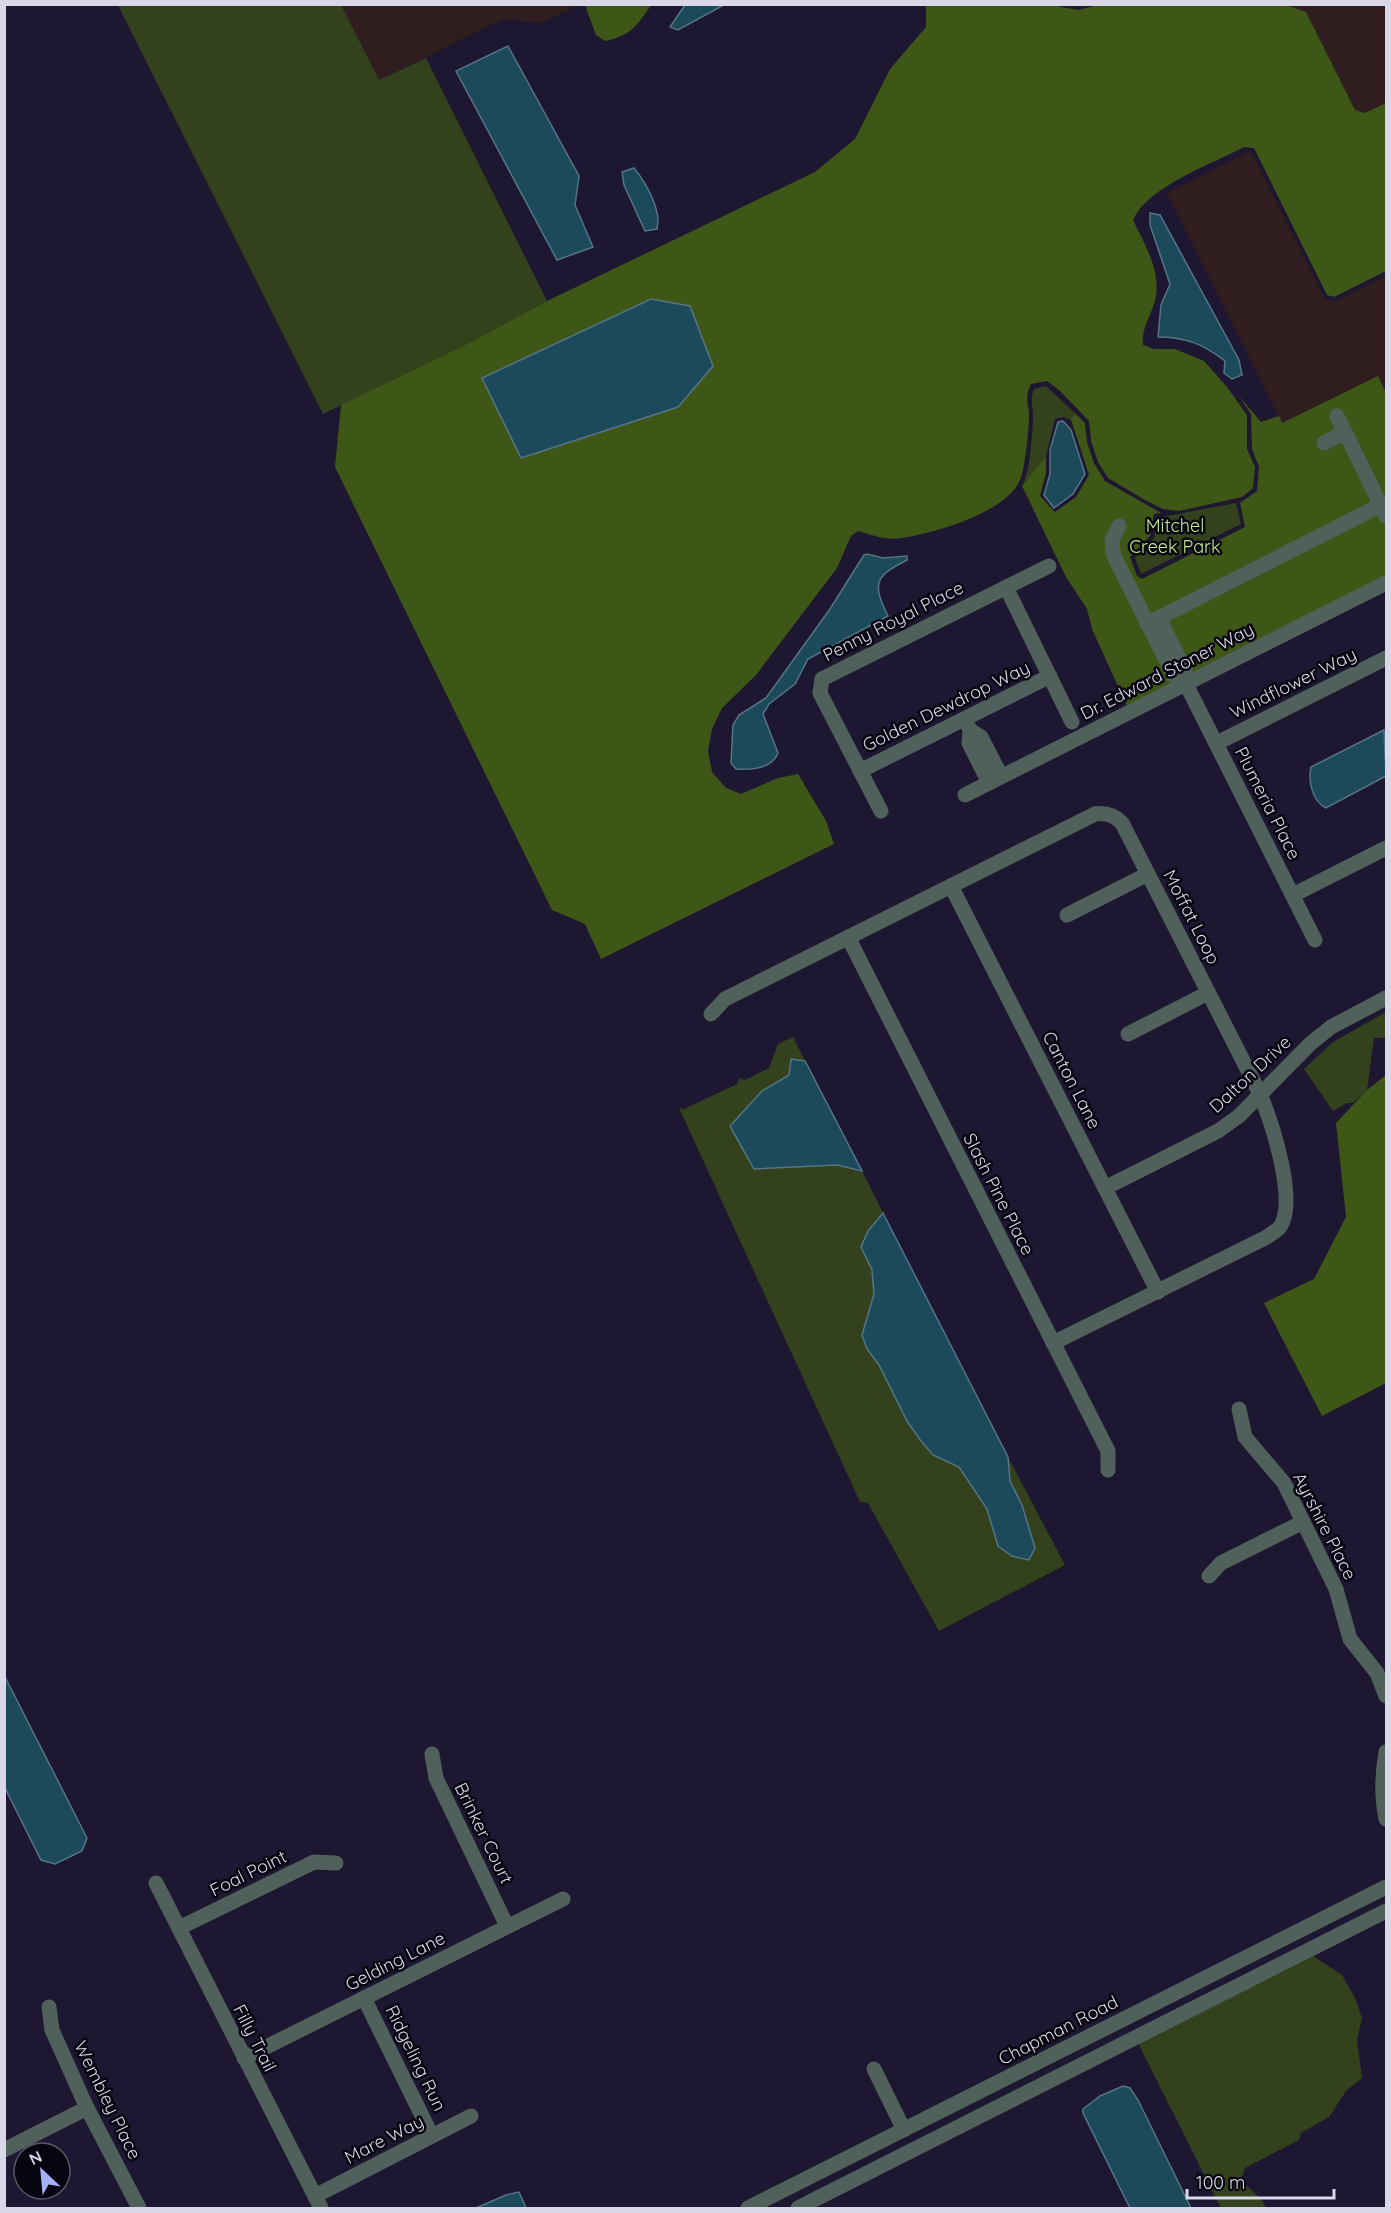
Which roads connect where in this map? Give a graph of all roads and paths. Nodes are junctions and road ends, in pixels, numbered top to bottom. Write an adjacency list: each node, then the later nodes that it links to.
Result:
1 (1337, 416): 2 (street)
2 (1345, 432): 3 (street); 4 (street)
3 (1324, 443)
4 (1384, 511): 9 (street)
5 (1119, 526): 9 (street, Plumeria Place)
6 (1049, 566): 8 (street, Penny Royal Place)
7 (1386, 583): 12 (street, Dr. Edward Stoner Way)
8 (1006, 587): 11 (street); 16 (street, Penny Royal Place)
9 (1153, 621): 12 (street, Plumeria Place)
10 (1386, 658): 15 (street, Windflower Way)
11 (1050, 676): 13 (street); 14 (street, Golden Dewdrop Way)
12 (1186, 684): 15 (street, Plumeria Place); 17 (street, Dr. Edward Stoner Way)
13 (1072, 722)
14 (967, 725): 16 (street, Golden Dewdrop Way); 17 (street)
15 (1216, 743): 23 (street, Plumeria Place)
16 (860, 771): 19 (street, Penny Royal Place)
17 (995, 780): 18 (street, Dr. Edward Stoner Way)
18 (965, 795)
19 (881, 811)
20 (1386, 848): 23 (street)
21 (1148, 874): 22 (street, Moffat Loop); 24 (street); 27 (street, Moffat Loop)
22 (951, 886): 25 (street, Moffat Loop); 32 (street, Canton Lane)
23 (1293, 895): 26 (street, Plumeria Place)
24 (1066, 915)
25 (848, 937): 29 (street, Moffat Loop); 34 (street, Slash Pine Place)
26 (1315, 940)
27 (1208, 993): 30 (street); 31 (street, Moffat Loop)
28 (1386, 998): 31 (street, Dalton Drive)
29 (711, 1014)
30 (1128, 1034)
31 (1260, 1094): 32 (street, Dalton Drive); 33 (street, Moffat Loop)
32 (1105, 1188): 33 (street, Canton Lane)
33 (1158, 1292): 34 (street, Moffat Loop)
34 (1053, 1343): 36 (street, Slash Pine Place)
35 (1239, 1409): 37 (street, Ayrshire Place)
36 (1108, 1470)
37 (1303, 1522): 38 (street); 39 (street, Ayrshire Place)
38 (1209, 1576)
39 (1386, 1696)
40 (1386, 1752): 42 (street)
41 (432, 1754): 48 (street, Brinker Court)
42 (1386, 1819)
43 (336, 1863): 49 (street, Foal Point)
44 (156, 1883): 49 (street, Filly Trail)
45 (1386, 1887): 52 (street, Chapman Road)
46 (563, 1899): 48 (street, Gelding Lane)
47 (1386, 1911): 55 (street)
48 (507, 1926): 50 (street, Gelding Lane)
49 (179, 1928): 53 (street, Filly Trail)
50 (364, 1998): 53 (street, Gelding Lane); 59 (street, Ridgeling Run)
51 (49, 2007): 56 (street, Wembley Place)
52 (1053, 2055): 55 (street); 58 (street, Chapman Road)
53 (244, 2058): 61 (street, Filly Trail)
54 (874, 2068): 58 (street)
55 (1063, 2075): 64 (street)
56 (87, 2108): 60 (street); 62 (street, Wembley Place)
57 (471, 2116): 59 (street, Mare Way)
58 (904, 2130): 63 (street, Chapman Road)
59 (432, 2136): 61 (street, Mare Way)
60 (4, 2150)
61 (318, 2202)
62 (140, 2208)
63 (748, 2208)
64 (798, 2208)

